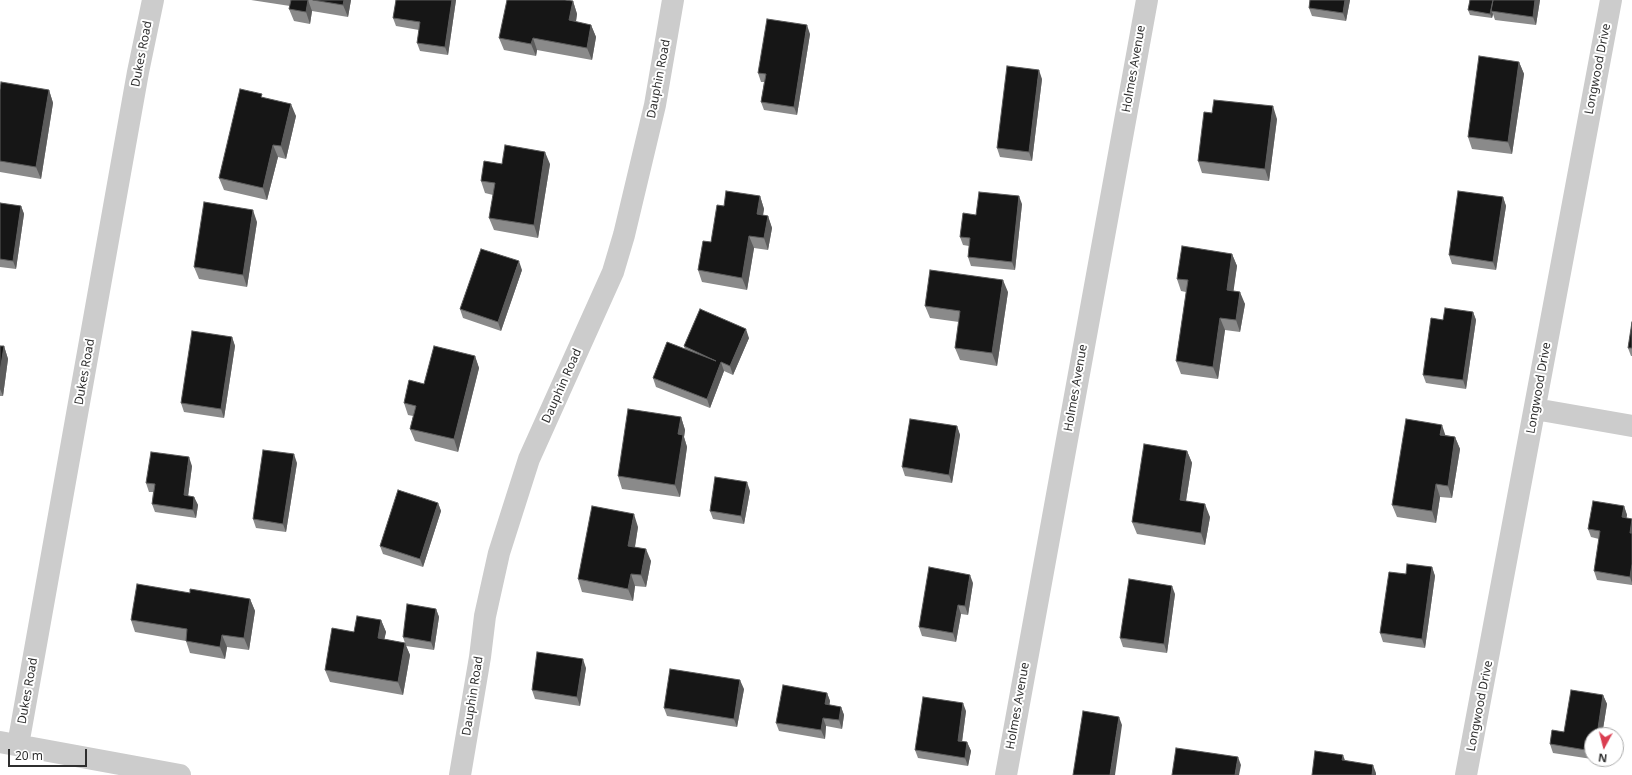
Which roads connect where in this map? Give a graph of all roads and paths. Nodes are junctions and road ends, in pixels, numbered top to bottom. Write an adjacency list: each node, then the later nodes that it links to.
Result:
1 (153, 0): 7 (street, Dukes Road)
2 (673, 0): 9 (street, Dauphin Road)
3 (1147, 0): 10 (street, Holmes Avenue)
4 (1611, 0): 5 (street, Longwood Drive)
5 (1535, 409): 6 (street); 11 (street, Longwood Drive)
6 (1632, 426)
7 (9, 744): 8 (street)
8 (180, 775)
9 (460, 775)
10 (1006, 775)
11 (1466, 775)

